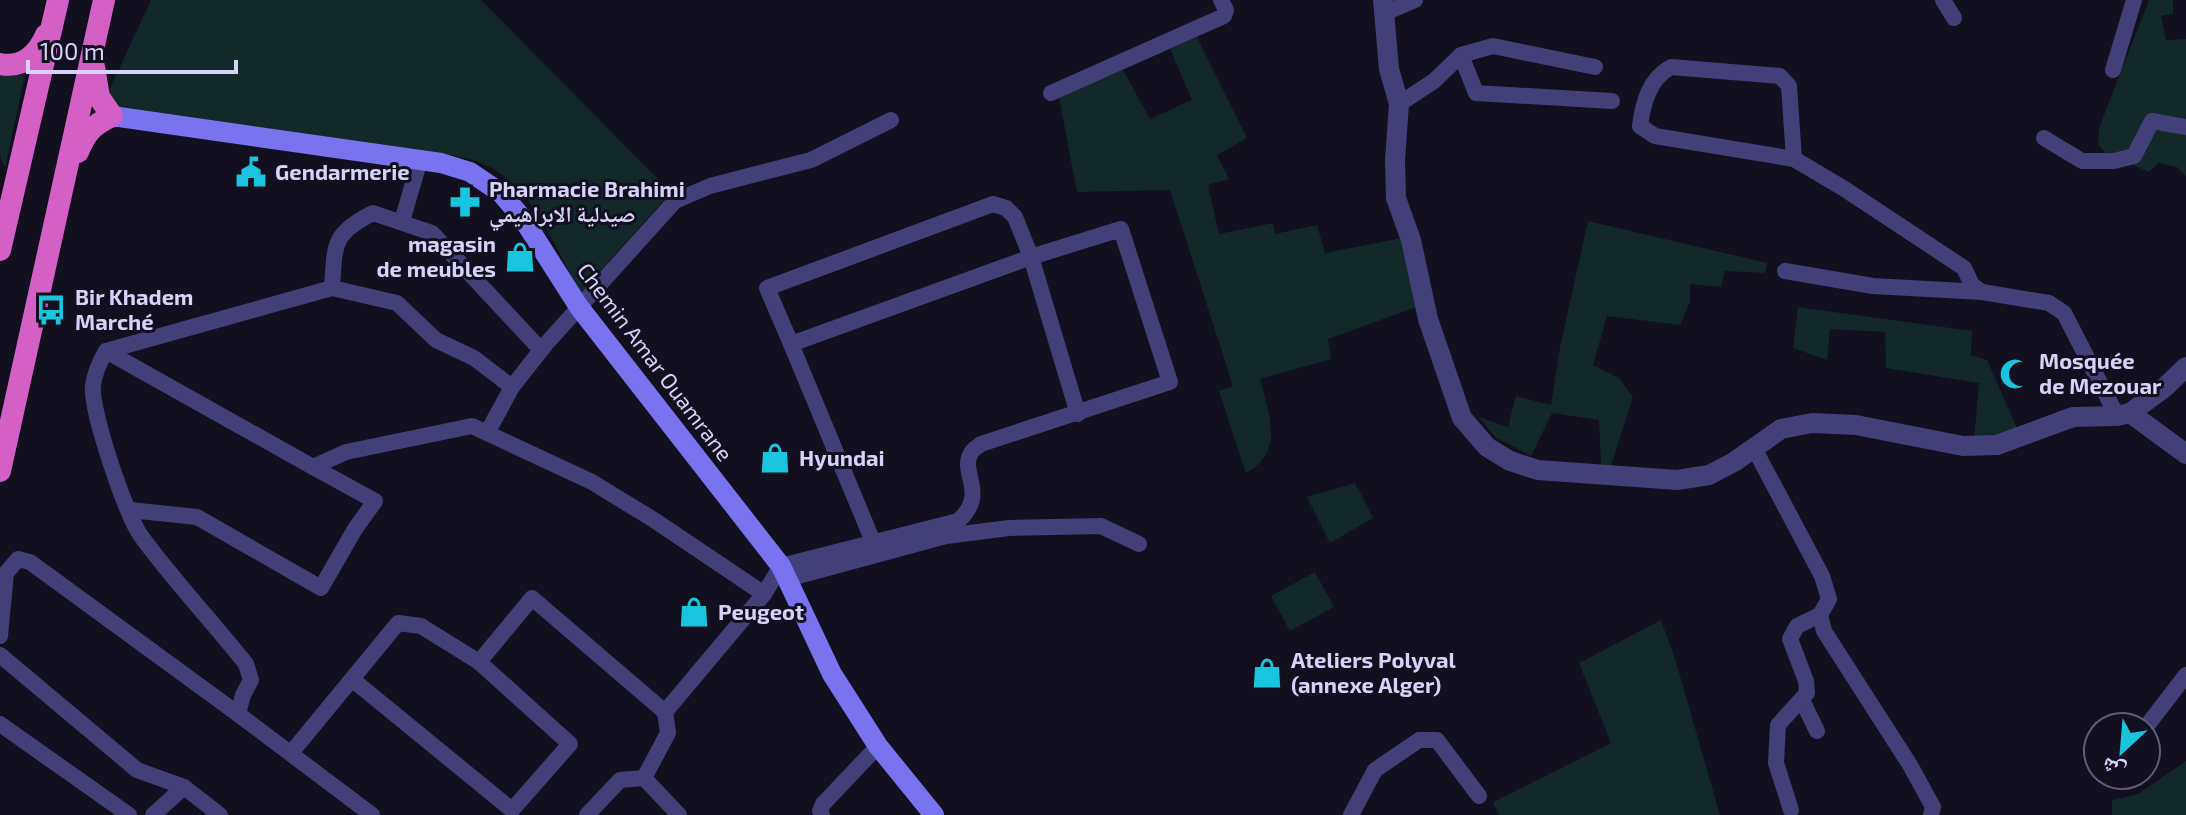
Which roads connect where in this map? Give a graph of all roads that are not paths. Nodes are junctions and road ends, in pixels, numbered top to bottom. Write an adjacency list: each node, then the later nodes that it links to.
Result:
1 (1221, 0): 14 (street)
2 (1415, 0): 6 (street)
3 (1943, 0): 8 (street)
4 (2134, 0): 13 (street)
5 (104, 4): 9 (highway)
6 (1384, 7): 16 (street)
7 (55, 10): 11 (highway); 26 (highway)
8 (1954, 18)
9 (93, 54): 17 (highway); 23 (highway)
10 (1461, 55): 12 (street); 15 (street); 16 (street)
11 (0, 64)
12 (1595, 67)
13 (2113, 70)
14 (1051, 93)
15 (1612, 101)
16 (1399, 104): 40 (street)
17 (112, 116): 22 (main road, Chemin Amar Ouamrane); 23 (highway)
18 (891, 120): 31 (street)
19 (2186, 127): 20 (street)
20 (2044, 138)
21 (1794, 159): 21 (street); 30 (street)
22 (420, 160): 25 (street); 31 (main road, Chemin Amar Ouamrane)
23 (65, 185): 43 (highway)
24 (0, 206): 26 (highway)
25 (402, 221): 29 (street); 33 (street)
26 (2, 243)
27 (1031, 257): 32 (street); 32 (street); 37 (street); 37 (street)
28 (1785, 271): 30 (street)
29 (332, 288): 34 (street); 36 (street)
30 (1982, 292): 38 (street)
31 (579, 307): 33 (street); 49 (main road, Chemin Amar Ouamrane)
32 (791, 344): 45 (street)
33 (545, 345): 36 (street)
34 (106, 351): 42 (street); 44 (street)
35 (2186, 367): 38 (street)
36 (512, 387): 39 (street)
37 (1078, 414): 45 (street)
38 (2124, 415): 40 (street); 41 (street)
39 (487, 433): 42 (street); 50 (street)
40 (1754, 448): 51 (street)
41 (2186, 454)
42 (313, 467): 44 (street)
43 (0, 471)
44 (130, 510): 60 (street)
45 (874, 544): 49 (street)
46 (1139, 544): 49 (street)
47 (0, 556): 48 (street)
48 (18, 559): 52 (street); 60 (street)
49 (784, 573): 50 (street); 63 (main road, Chemin Amar Ouamrane)
50 (764, 594): 59 (street)
51 (1820, 615): 57 (street); 78 (street)
52 (0, 636)
53 (0, 655): 66 (street)
54 (479, 662): 56 (street); 56 (street); 59 (street)
55 (2186, 675): 58 (street)
56 (353, 680): 64 (street)
57 (1802, 700): 62 (street); 68 (street)
58 (2158, 711)
59 (665, 712): 65 (street)
60 (238, 714): 64 (street)
61 (0, 724): 69 (street)
62 (1817, 731)
63 (878, 746): 75 (street); 76 (main road, Chemin Amar Ouamrane)
64 (291, 753): 72 (street)
65 (644, 778): 73 (street); 74 (street)
66 (184, 787): 70 (street); 71 (street)
67 (1479, 796): 77 (street)
68 (1791, 810)
69 (129, 815)
70 (153, 815)
71 (220, 815)
72 (372, 815)
73 (587, 815)
74 (679, 815)
75 (822, 815)
76 (934, 815)
77 (1351, 815)
78 (1931, 815)

